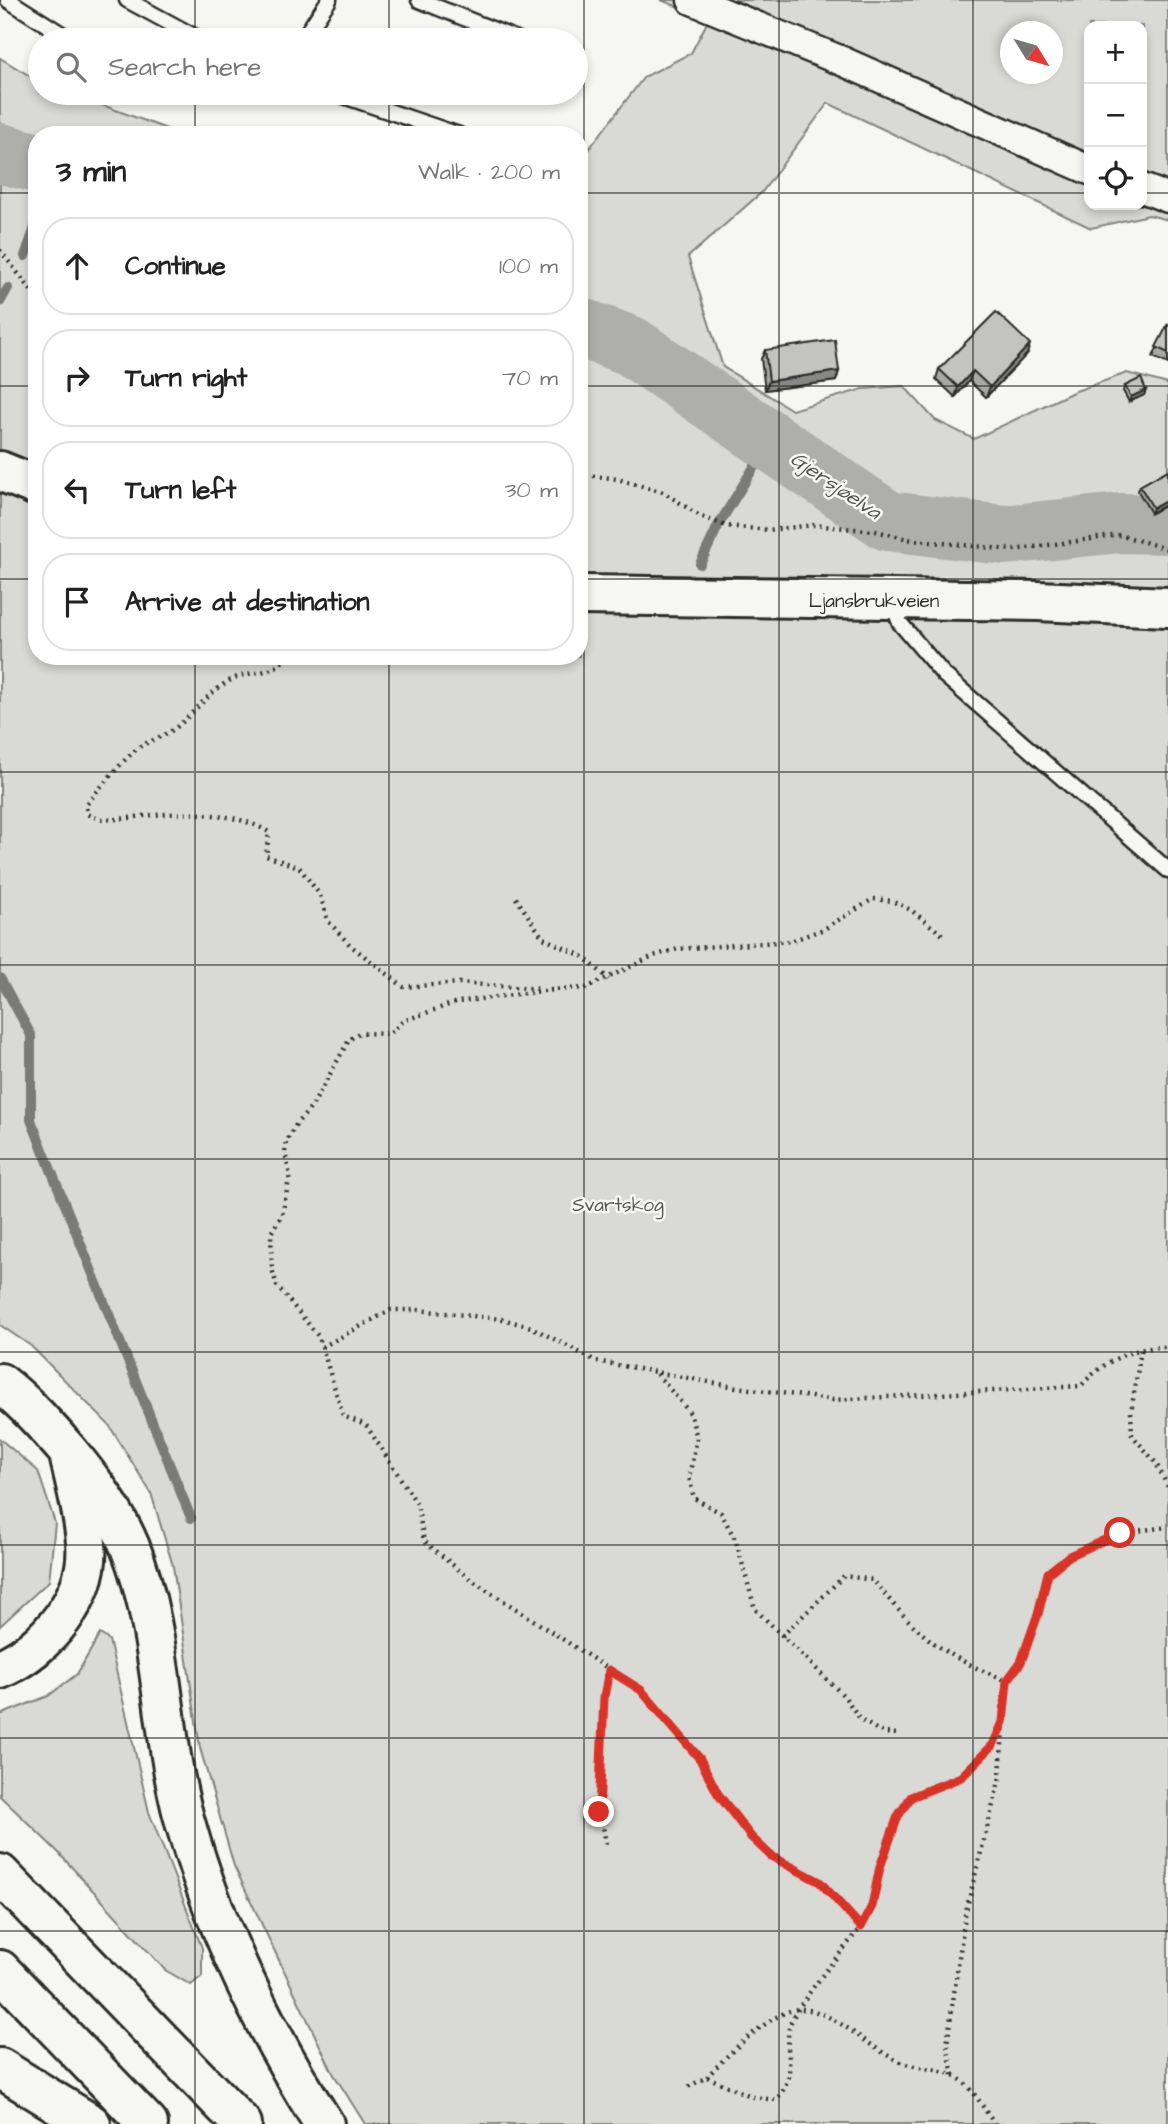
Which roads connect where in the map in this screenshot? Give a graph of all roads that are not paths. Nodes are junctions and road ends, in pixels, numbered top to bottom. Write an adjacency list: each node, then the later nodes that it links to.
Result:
1 (8, 0): 6 (lane)
2 (127, 0): 7 (lane)
3 (329, 0): 8 (lane)
4 (419, 0): 9 (lane)
5 (692, 0): 12 (street)
6 (52, 28)
7 (179, 28)
8 (310, 28)
9 (489, 28)
10 (370, 105): 11 (lane)
11 (432, 126)
12 (1084, 168)
13 (1147, 190): 14 (street)
14 (1168, 198)
15 (0, 471): 16 (main road)
16 (28, 482)
17 (588, 595): 18 (main road, Ljansbrukveien)
18 (891, 601): 19 (main road, Ljansbrukveien); 20 (lane)
19 (1168, 607)
20 (1168, 870)
21 (0, 1383): 22 (main road)
22 (69, 1453): 23 (main road); 30 (main road)
23 (0, 1669)
24 (0, 1874): 29 (main road)
25 (0, 1970): 28 (main road)
26 (0, 2068): 27 (main road)
27 (91, 2124)
28 (148, 2124)
29 (242, 2124)
30 (324, 2124)

